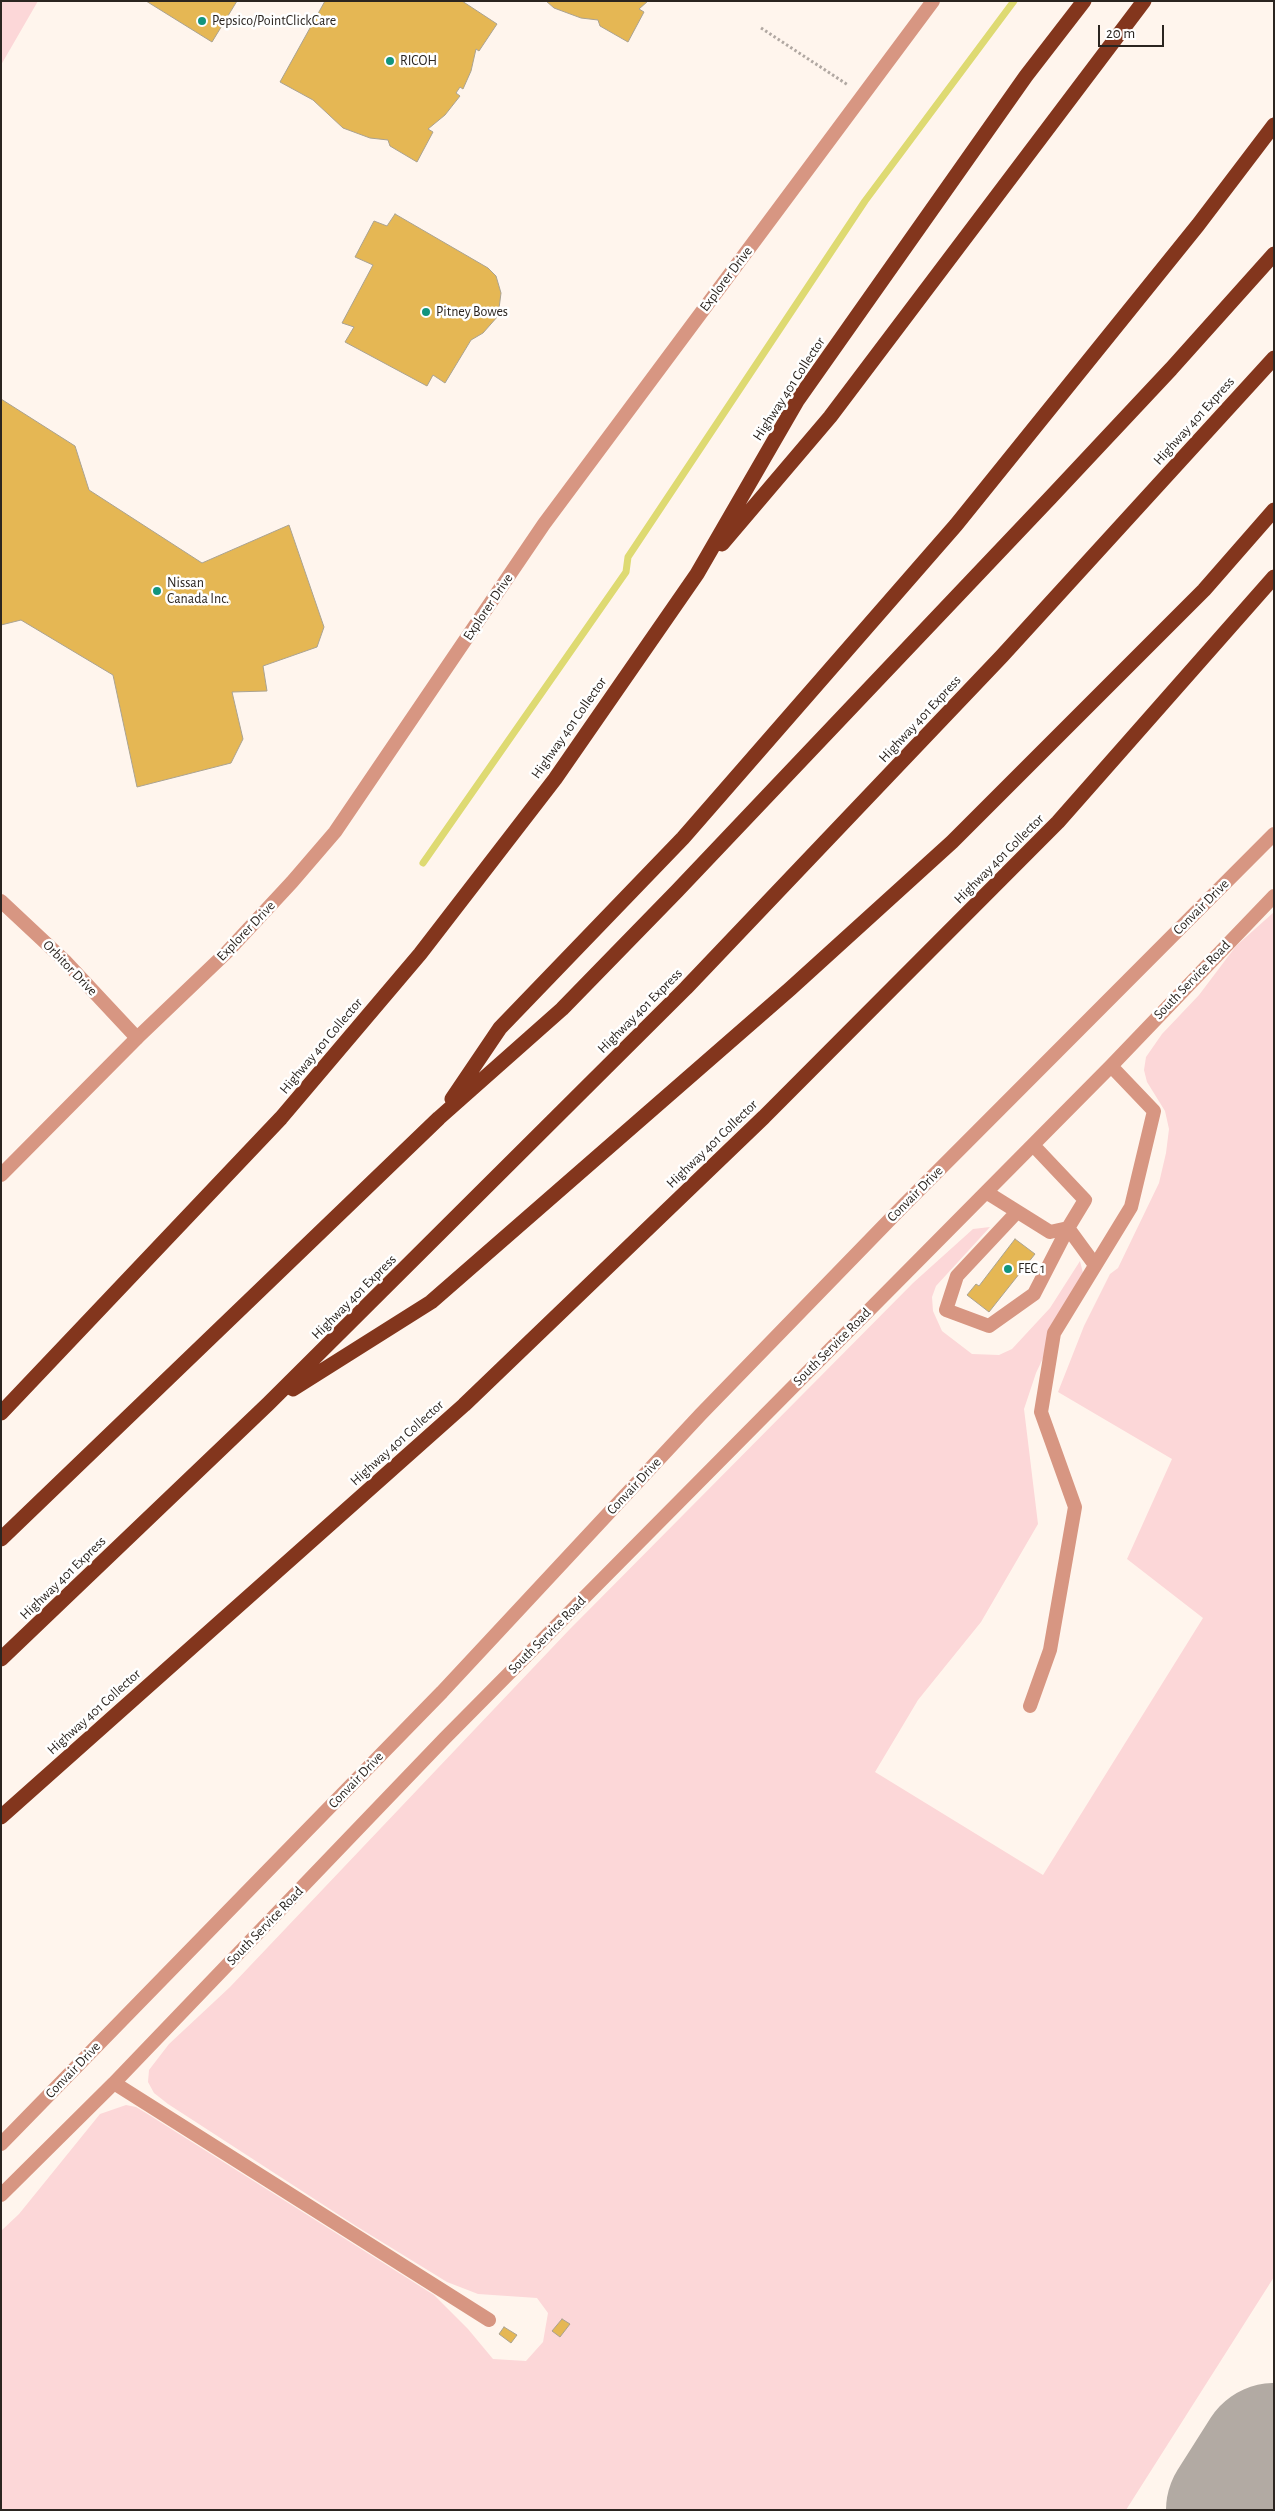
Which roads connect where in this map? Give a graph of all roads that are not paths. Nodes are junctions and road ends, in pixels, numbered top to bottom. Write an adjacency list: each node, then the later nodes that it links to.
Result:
1 (932, 1): 13 (street, Explorer Drive)
2 (1084, 1): 8 (highway, Highway 401 Collector)
3 (1144, 1): 8 (highway)
4 (1274, 125): 15 (highway)
5 (1274, 254): 15 (highway)
6 (1274, 358): 22 (highway, Highway 401 Express)
7 (1274, 510): 22 (highway)
8 (697, 574): 23 (highway, Highway 401 Collector)
9 (1274, 577): 27 (highway, Highway 401 Collector)
10 (1274, 834): 29 (street, Convair Drive)
11 (1274, 896): 14 (street, South Service Road)
12 (1, 901): 13 (street, Orbitor Drive)
13 (138, 1038): 17 (street, Explorer Drive)
14 (1111, 1066): 16 (street, South Service Road); 21 (street)
15 (439, 1118): 24 (highway)
16 (1033, 1145): 18 (street, South Service Road); 20 (street)
17 (1, 1175)
18 (986, 1192): 19 (street); 28 (street, South Service Road)
19 (1017, 1212): 20 (street); 20 (street)
20 (1068, 1228): 21 (street)
21 (1096, 1265): 26 (street)
22 (268, 1404): 25 (highway, Highway 401 Express)
23 (1, 1413)
24 (1, 1538)
25 (1, 1659)
26 (1030, 1706)
27 (1, 1817)
28 (114, 2083): 30 (street, South Service Road); 31 (street)
29 (1, 2144)
30 (1, 2194)
31 (489, 2320)

